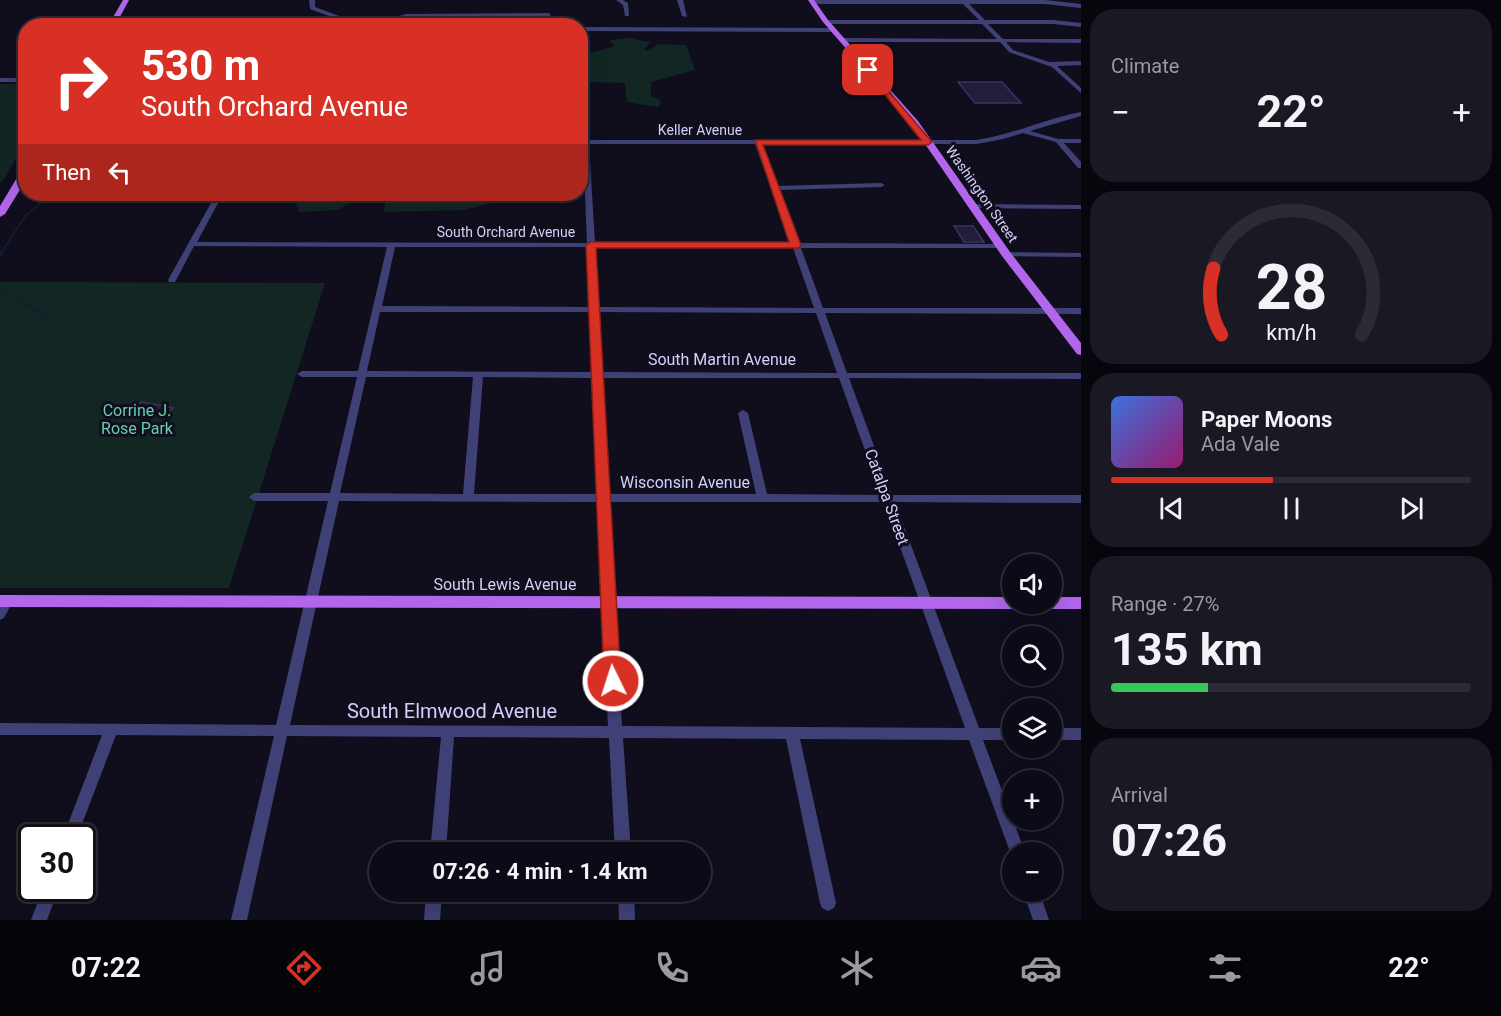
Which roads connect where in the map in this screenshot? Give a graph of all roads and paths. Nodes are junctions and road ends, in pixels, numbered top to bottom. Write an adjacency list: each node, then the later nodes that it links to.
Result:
1 (126, 0): 11 (main road)
2 (312, 0): 12 (street)
3 (619, 0): 8 (street)
4 (680, 0): 9 (street)
5 (812, 1): 6 (street); 15 (main road, Washington Street)
6 (964, 1): 7 (street); 16 (street)
7 (1081, 6)
8 (627, 15)
9 (685, 15)
10 (472, 16): 13 (street); 14 (street)
11 (116, 18)
12 (340, 18)
13 (399, 18)
14 (548, 18)
15 (826, 22): 16 (street); 19 (main road, Washington Street)
16 (984, 22): 17 (street); 21 (street)
17 (1081, 25)
18 (588, 29): 19 (street)
19 (833, 30): 20 (main road, Washington Street)
20 (842, 40): 21 (street); 34 (main road, Washington Street)
21 (1002, 41): 22 (street); 24 (street)
22 (1081, 41)
23 (1081, 63): 24 (street)
24 (1050, 64): 27 (street)
25 (0, 80): 26 (street)
26 (18, 80)
27 (1081, 91)
28 (1081, 114): 29 (street, Keller Avenue)
29 (1026, 132): 30 (street); 34 (street, Keller Avenue)
30 (1058, 141): 31 (street); 35 (street)
31 (1081, 141)
32 (588, 142): 33 (street, Keller Avenue)
33 (758, 142): 34 (street, Keller Avenue); 38 (street, Catalpa Street)
34 (928, 142): 41 (main road, Washington Street)
35 (1081, 166)
36 (18, 184): 43 (main road)
37 (881, 185): 38 (street)
38 (774, 188): 47 (street, Catalpa Street)
39 (215, 201): 44 (street)
40 (588, 201): 46 (street)
41 (972, 206): 42 (street); 48 (main road, Washington Street)
42 (1081, 207)
43 (0, 213)
44 (191, 244): 45 (street, South Orchard Avenue); 50 (street)
45 (391, 245): 46 (street, South Orchard Avenue); 51 (street)
46 (591, 245): 47 (street, South Orchard Avenue); 52 (street)
47 (795, 245): 48 (street, South Orchard Avenue); 53 (street, Catalpa Street)
48 (1003, 250): 49 (street, South Orchard Avenue); 54 (main road, Washington Street)
49 (1081, 255)
50 (172, 280)
51 (377, 309): 52 (street); 58 (street)
52 (594, 309): 53 (street); 60 (street)
53 (819, 310): 54 (street); 61 (street, Catalpa Street)
54 (1049, 310): 55 (street); 56 (main road, Washington Street)
55 (1081, 311)
56 (1081, 351)
57 (302, 374): 58 (street, South Martin Avenue)
58 (362, 374): 59 (street, South Martin Avenue); 65 (street)
59 (478, 374): 60 (street, South Martin Avenue); 66 (street)
60 (597, 374): 61 (street, South Martin Avenue); 67 (street)
61 (843, 375): 62 (street, South Martin Avenue); 69 (street, Catalpa Street)
62 (1081, 376)
63 (743, 414): 68 (street)
64 (254, 497): 65 (street, Wisconsin Avenue)
65 (334, 498): 66 (street, Wisconsin Avenue); 71 (street)
66 (468, 498): 67 (street, Wisconsin Avenue)
67 (603, 499): 68 (street, Wisconsin Avenue); 72 (street)
68 (764, 499): 69 (street, Wisconsin Avenue)
69 (888, 499): 70 (street, Wisconsin Avenue); 73 (street, Catalpa Street)
70 (1081, 499)
71 (312, 601): 72 (main road, South Lewis Avenue); 75 (main road, South Lewis Avenue); 78 (street)
72 (608, 602): 73 (main road, South Lewis Avenue); 80 (street)
73 (926, 603): 74 (main road, South Lewis Avenue); 82 (street, Catalpa Street)
74 (1081, 603)
75 (2, 606)
76 (0, 729): 77 (street, South Elmwood Avenue)
77 (111, 730): 78 (street, South Elmwood Avenue); 86 (street)
78 (282, 730): 79 (street, South Elmwood Avenue); 96 (street)
79 (448, 731): 80 (street, South Elmwood Avenue); 87 (street)
80 (616, 732): 81 (street, South Elmwood Avenue); 88 (street)
81 (792, 733): 82 (street, South Elmwood Avenue); 94 (street)
82 (973, 734): 83 (street, South Elmwood Avenue); 89 (street, Catalpa Street)
83 (1002, 734)
84 (1062, 734): 85 (street)
85 (1081, 734)
86 (75, 824)
87 (439, 842)
88 (622, 842)
89 (1013, 842)
90 (46, 902): 95 (street)
91 (433, 902): 97 (street)
92 (626, 902): 98 (street)
93 (1035, 902): 99 (street)
94 (828, 903)
95 (39, 920)
96 (239, 920)
97 (432, 920)
98 (627, 920)
99 (1041, 920)

